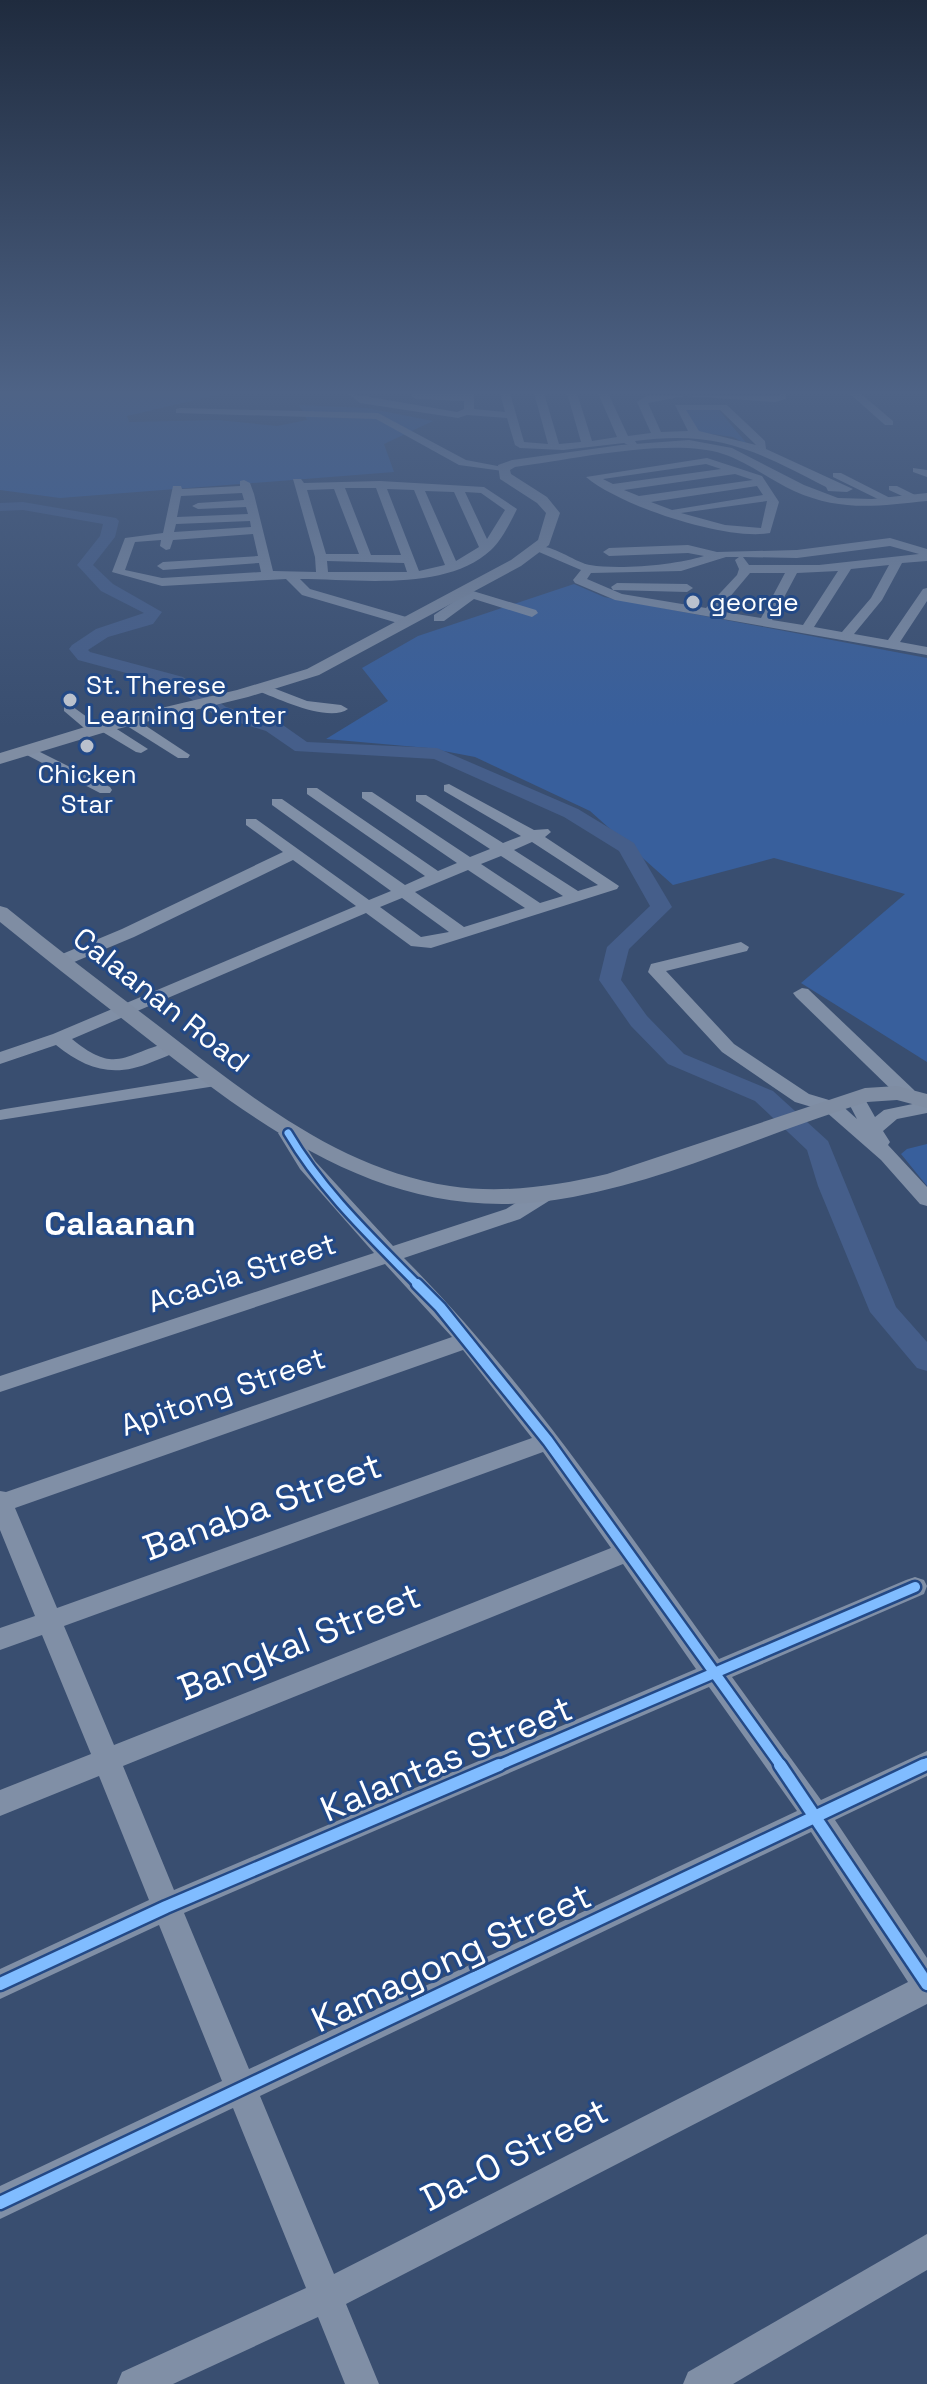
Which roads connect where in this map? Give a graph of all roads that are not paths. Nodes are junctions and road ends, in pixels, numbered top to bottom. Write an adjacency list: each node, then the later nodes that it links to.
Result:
1 (175, 504): 15 (street)
2 (230, 504): 15 (street)
3 (249, 504): 18 (street)
4 (305, 504): 31 (street)
5 (346, 504): 32 (street)
6 (388, 504): 34 (street)
7 (425, 504): 38 (street)
8 (465, 504): 24 (street)
9 (505, 504): 24 (street)
10 (546, 504): 25 (main road)
11 (649, 504): 16 (street)
12 (717, 504): 16 (street)
13 (733, 504): 19 (street)
14 (772, 504): 19 (street)
15 (174, 508): 17 (street)
16 (666, 511): 19 (street)
17 (171, 521): 18 (street); 20 (street)
18 (255, 524): 20 (street); 21 (street)
19 (724, 527)
20 (168, 537): 26 (street); 47 (street)
21 (261, 544): 22 (street); 33 (street)
22 (245, 545)
23 (213, 547): 26 (street)
24 (486, 549): 38 (street)
25 (538, 549): 40 (street); 52 (main road)
26 (165, 550): 36 (street)
27 (609, 552): 30 (street)
28 (739, 552): 29 (street); 30 (street); 41 (street)
29 (927, 555): 35 (street)
30 (718, 556): 39 (street)
31 (321, 557): 32 (street); 44 (street)
32 (366, 557): 34 (street)
33 (264, 559): 36 (street); 45 (street)
34 (408, 559): 46 (street)
35 (897, 562): 37 (street); 60 (street)
36 (163, 566): 47 (street)
37 (847, 566): 42 (street); 59 (street)
38 (452, 567): 46 (street)
39 (681, 567): 40 (street); 49 (street)
40 (588, 569): 50 (street)
41 (745, 569): 42 (street); 55 (street)
42 (792, 570): 58 (street)
43 (288, 574): 44 (street); 45 (street); 48 (street)
44 (316, 574): 46 (street); 48 (street)
45 (268, 575): 47 (street)
46 (415, 576)
47 (162, 582)
48 (301, 588): 57 (street)
49 (687, 588): 50 (street); 53 (street)
50 (606, 592): 53 (street)
51 (927, 592): 61 (street)
52 (468, 593): 54 (street); 56 (street); 57 (main road)
53 (667, 605): 55 (street)
54 (532, 613)
55 (709, 613): 58 (street)
56 (439, 618)
57 (408, 622): 63 (main road)
58 (765, 622): 59 (street)
59 (807, 629): 60 (street)
60 (846, 635): 61 (street)
61 (893, 643): 62 (street)
62 (927, 651)
63 (263, 688): 65 (street); 66 (main road)
64 (69, 708): 67 (street)
65 (341, 709)
66 (129, 721): 67 (main road); 70 (street)
67 (100, 728): 68 (street); 69 (main road)
68 (141, 749)
69 (28, 750): 71 (main road); 73 (street)
70 (183, 755)
71 (0, 759)
72 (449, 788): 79 (street)
73 (105, 790)
74 (312, 791): 83 (street)
75 (367, 795): 82 (street)
76 (421, 798): 80 (street)
77 (277, 802): 84 (street)
78 (251, 822): 81 (street)
79 (541, 834): 80 (street); 85 (street)
80 (504, 850): 82 (street); 85 (street)
81 (296, 852): 86 (street); 91 (street)
82 (471, 863): 83 (street); 87 (street)
83 (437, 877): 84 (street)
84 (403, 892): 86 (street); 89 (street)
85 (576, 897): 87 (street)
86 (367, 908): 89 (street); 93 (street)
87 (537, 909): 89 (street)
88 (0, 912): 91 (main road, Calaanan Road)
89 (463, 934)
90 (741, 947): 100 (street)
91 (61, 961): 93 (main road, Calaanan Road)
92 (802, 993): 99 (street)
93 (125, 1010): 94 (street); 95 (main road, Calaanan Road)
94 (59, 1038): 95 (street); 96 (street)
95 (171, 1047): 97 (main road, Calaanan Road)
96 (0, 1058)
97 (215, 1081): 101 (street); 103 (main road, Calaanan Road)
98 (855, 1098): 99 (main road, Calaanan Road); 100 (main road, Calaanan Road); 102 (street)
99 (920, 1101): 102 (street)
100 (823, 1110): 104 (street); 105 (main road, Calaanan Road)
101 (5, 1115)
102 (873, 1129): 104 (street)
103 (288, 1133): 105 (main road, Calaanan Road); 107 (street)
104 (888, 1156): 106 (street)
105 (545, 1194): 107 (street, Acacia Street)
106 (927, 1199)
107 (388, 1256): 108 (street); 109 (street, Acacia Street)
108 (468, 1340): 110 (street); 111 (street, Apitong Street)
109 (0, 1384)
110 (548, 1441): 112 (street); 114 (street, Banaba Street)
111 (0, 1503): 114 (street)
112 (627, 1552): 116 (street); 117 (street, Bangkal Street)
113 (915, 1587): 116 (street, Kalantas Street)
114 (47, 1621): 115 (street, Banaba Street); 117 (street)
115 (0, 1639)
116 (713, 1675): 120 (street); 121 (street, Kalantas Street)
117 (104, 1759): 119 (street, Bangkal Street); 121 (street)
118 (927, 1763): 120 (street, Kamagong Street)
119 (0, 1803)
120 (817, 1816): 123 (street); 124 (street, Kamagong Street)
121 (166, 1907): 122 (street, Kalantas Street); 124 (street)
122 (0, 1984)
123 (927, 1986): 127 (street, Da-O Street)
124 (241, 2086): 125 (street, Kamagong Street); 127 (street)
125 (0, 2203)
126 (927, 2251): 130 (street)
127 (326, 2296): 128 (street, Da-O Street); 129 (street)
128 (134, 2384)
129 (362, 2384)
130 (700, 2384)

